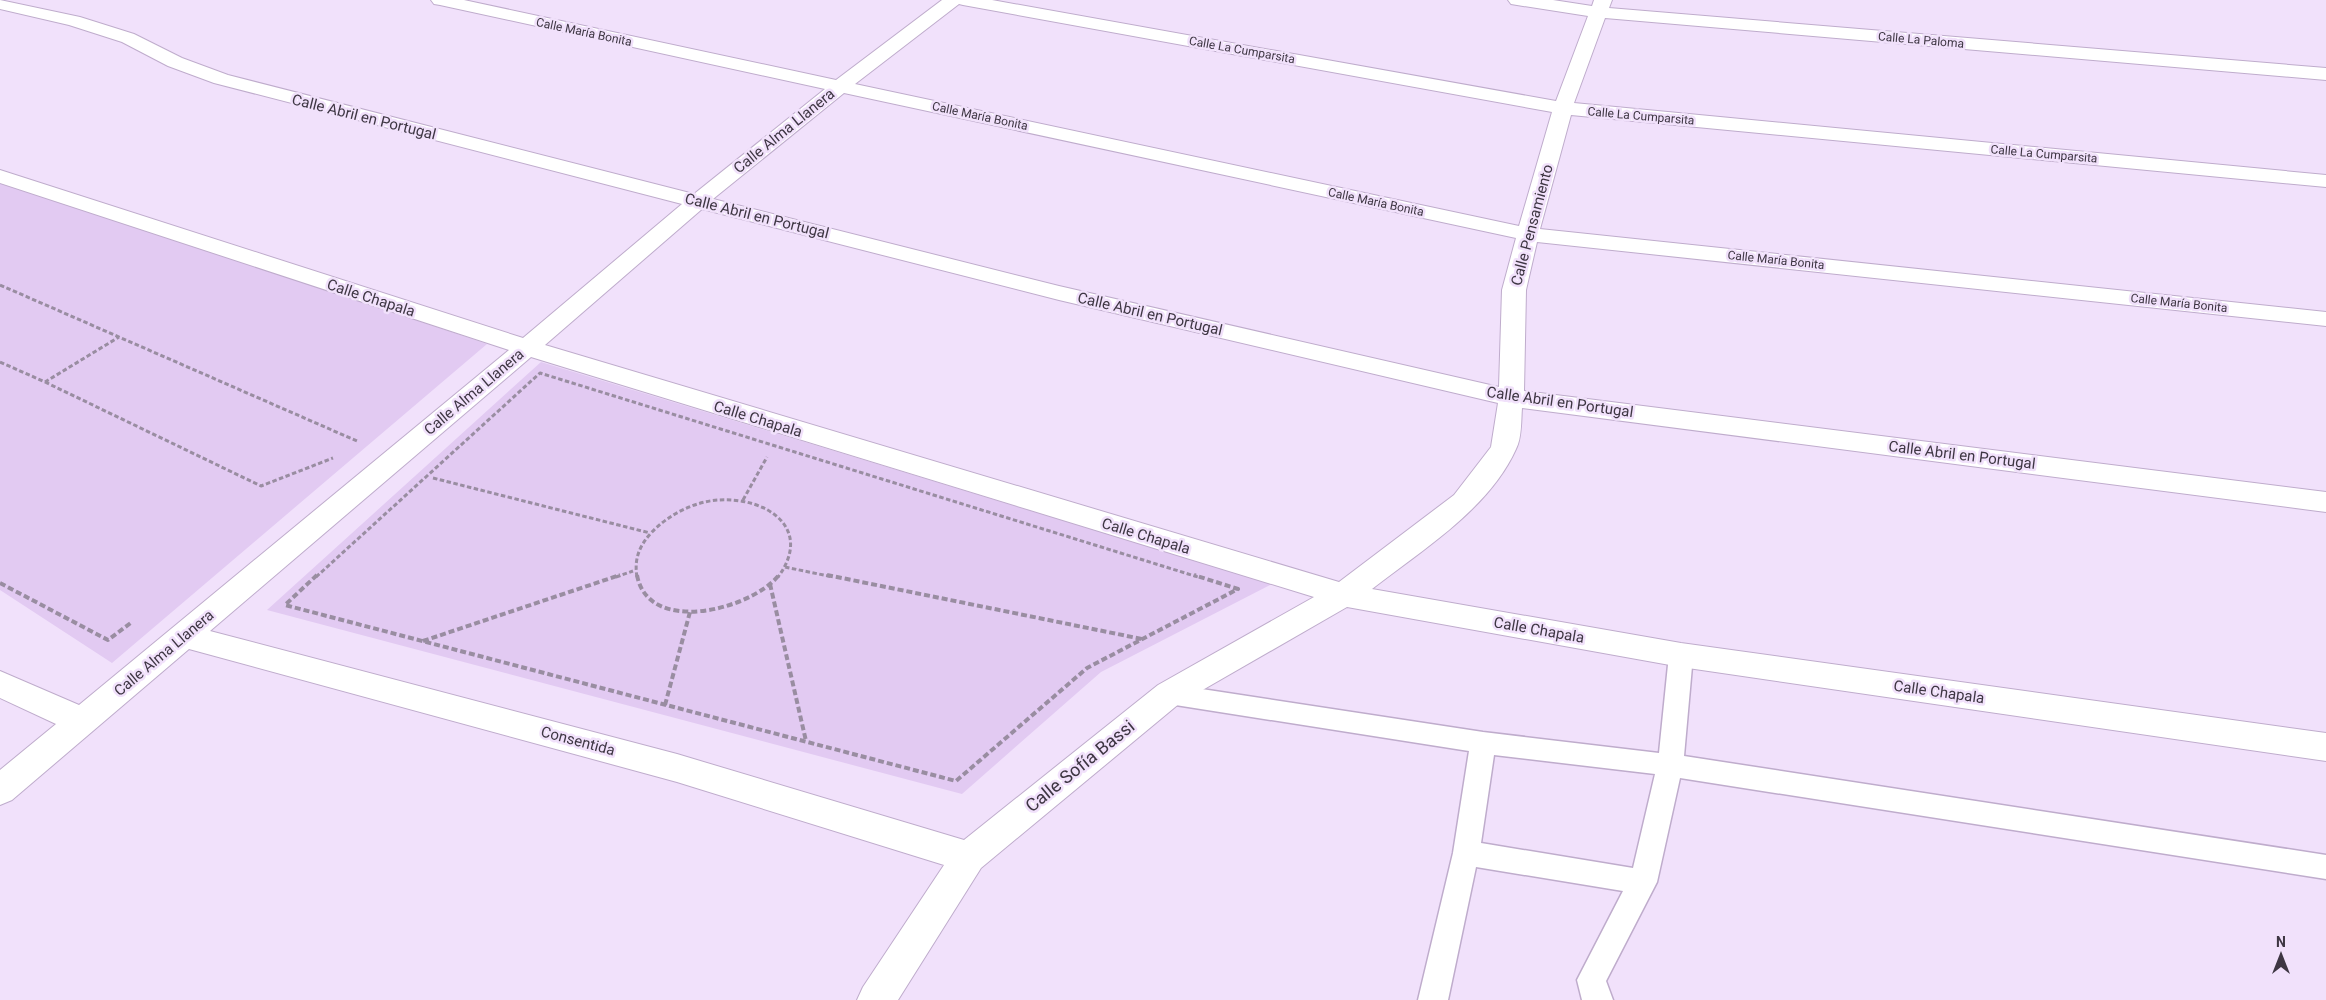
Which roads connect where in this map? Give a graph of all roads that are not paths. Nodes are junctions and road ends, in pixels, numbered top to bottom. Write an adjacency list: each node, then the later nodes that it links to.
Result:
1 (440, 0): 8 (street, Calle María Bonita)
2 (953, 0): 8 (street, Calle Alma Llanera)
3 (963, 0): 9 (street, Calle La Cumparsita)
4 (1517, 0): 6 (street, Calle La Paloma)
5 (0, 4): 12 (street, Calle Abril en Portugal)
6 (1602, 6): 7 (street, Calle La Paloma); 9 (street, Calle Pensamiento)
7 (2326, 74)
8 (840, 86): 12 (street, Calle Alma Llanera); 13 (street, Calle María Bonita)
9 (1563, 108): 11 (street, Calle La Cumparsita); 13 (street, Calle Pensamiento)
10 (0, 176): 15 (street, Calle Chapala)
11 (2326, 181)
12 (698, 201): 15 (street, Calle Alma Llanera); 16 (street, Calle Abril en Portugal)
13 (1528, 234): 14 (street, Calle María Bonita); 16 (street, Calle Pensamiento)
14 (2326, 319)
15 (527, 348): 18 (street, Calle Chapala); 19 (street, Calle Alma Llanera)
16 (1511, 398): 17 (street, Calle Abril en Portugal); 18 (street, Calle Pensamiento)
17 (2326, 502)
18 (1343, 596): 20 (street, Calle Chapala); 22 (street, Calle Sofía Bassi)
19 (184, 636): 23 (street, Calle Alma Llanera); 29 (street, Consentida)
20 (1681, 655): 25 (street, Calle Chapala); 26 (lane)
21 (0, 684): 23 (street)
22 (1169, 694): 24 (lane); 29 (street, Calle Sofía Bassi)
23 (83, 721): 27 (street, Calle Alma Llanera)
24 (1483, 743): 26 (lane); 28 (lane)
25 (2326, 747)
26 (1670, 765): 30 (lane); 31 (lane)
27 (0, 790)
28 (1466, 852): 31 (lane); 33 (lane)
29 (969, 857): 32 (street, Calle Sofía Bassi)
30 (2326, 867)
31 (1643, 882): 34 (lane)
32 (876, 1000)
33 (1434, 1000)
34 (1598, 1000)

